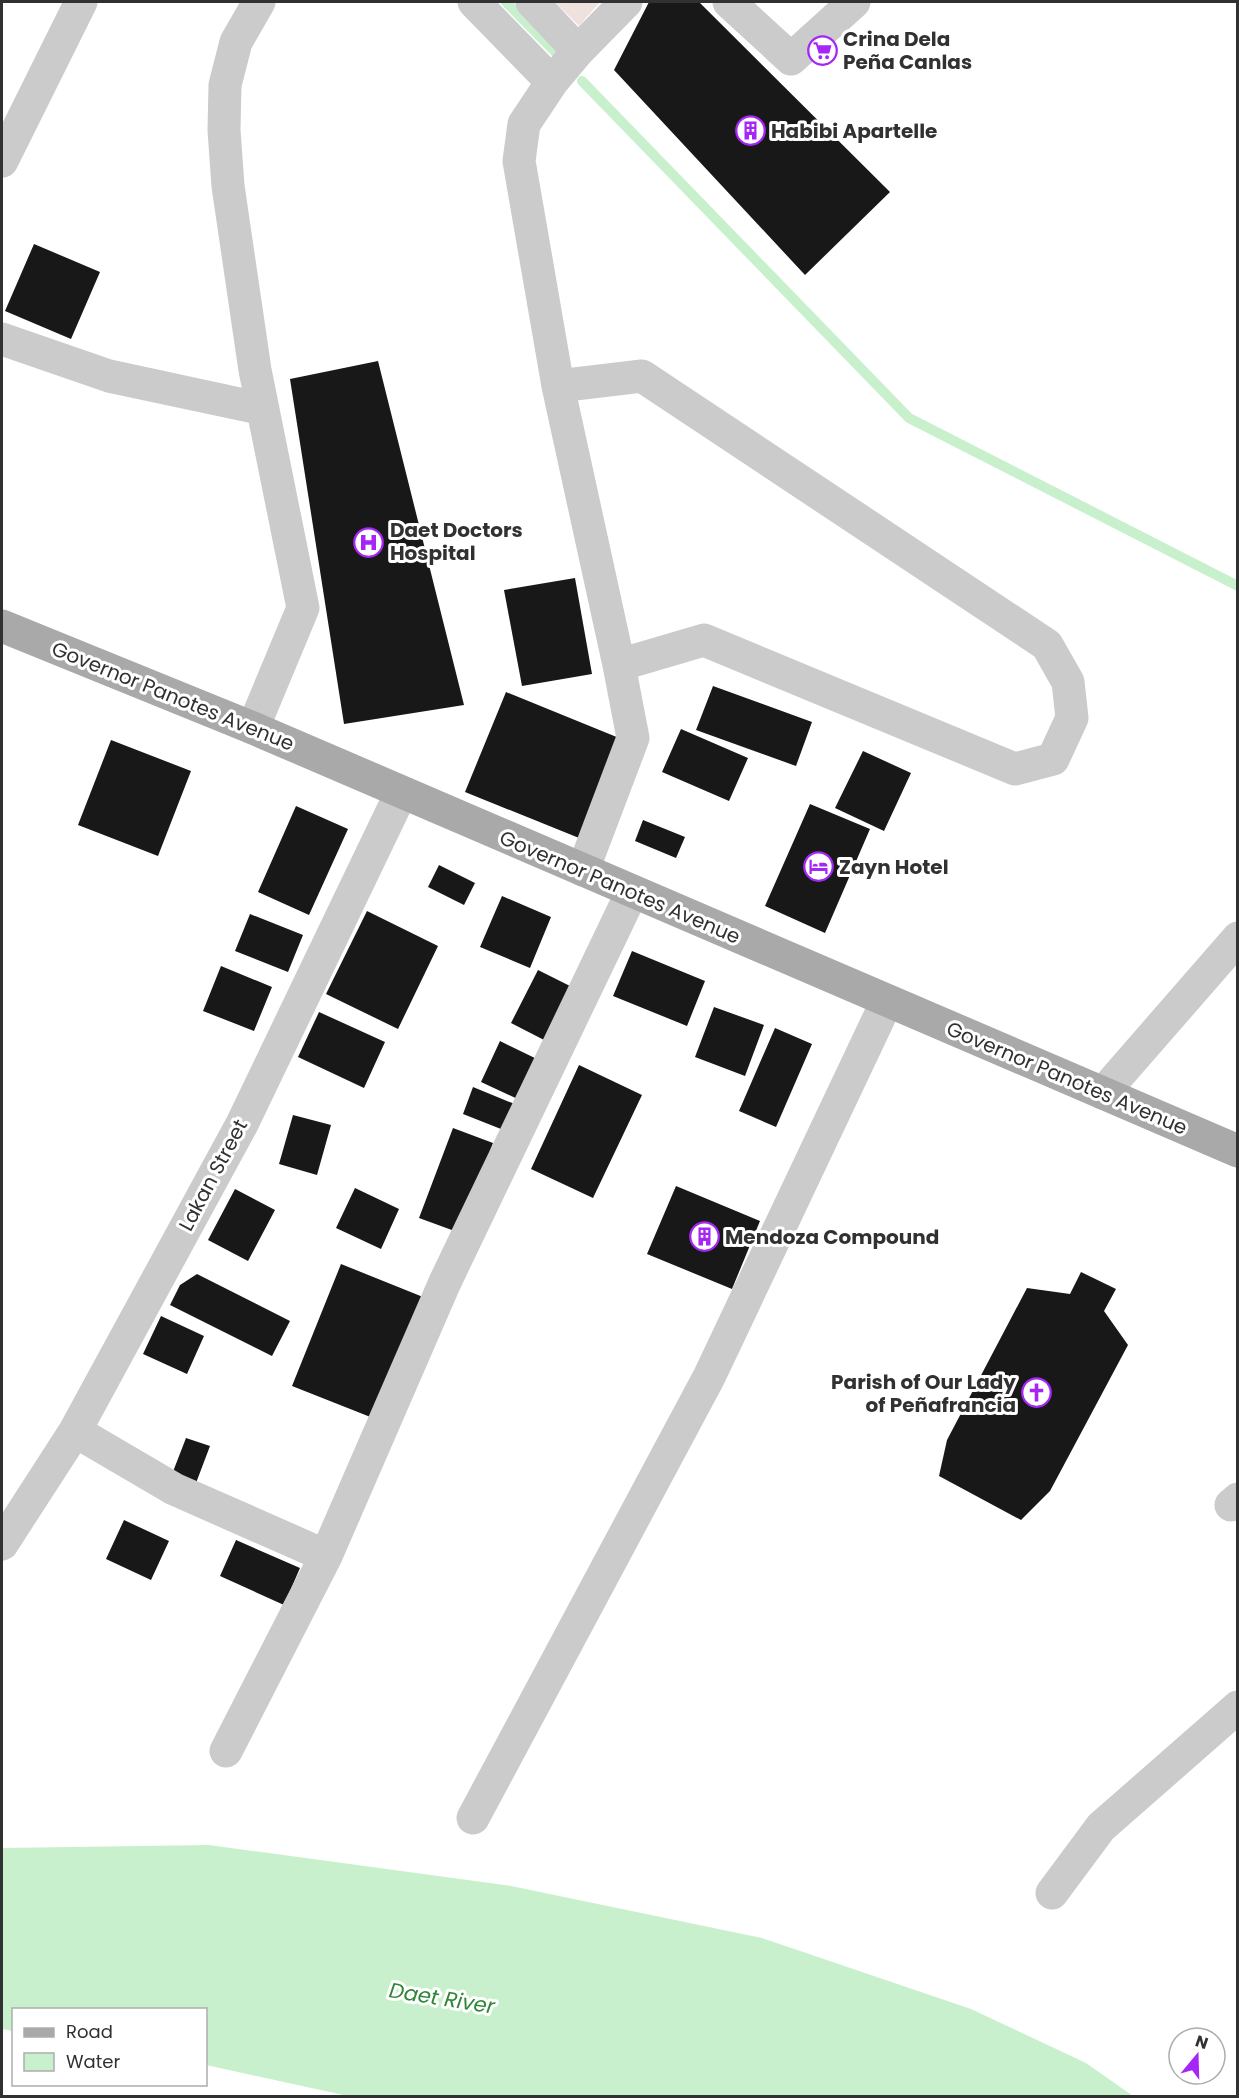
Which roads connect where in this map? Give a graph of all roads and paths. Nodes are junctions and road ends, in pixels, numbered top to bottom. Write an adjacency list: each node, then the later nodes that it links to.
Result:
1 (81, 2): 10 (street)
2 (259, 2): 13 (street)
3 (474, 2): 9 (street)
4 (532, 2): 8 (street)
5 (626, 2): 8 (street)
6 (729, 2): 7 (street)
7 (854, 2)
8 (578, 51): 9 (street)
9 (552, 82): 12 (street)
10 (2, 161)
11 (2, 339): 13 (street)
12 (558, 386): 15 (street); 15 (street)
13 (263, 409): 16 (street)
14 (2, 626): 16 (main road, Governor Panotes Avenue)
15 (619, 665): 18 (street)
16 (252, 728): 17 (main road, Governor Panotes Avenue)
17 (400, 793): 18 (main road, Governor Panotes Avenue); 24 (street, Lakan Street)
18 (583, 870): 19 (main road, Governor Panotes Avenue)
19 (632, 892): 21 (main road, Governor Panotes Avenue); 26 (street)
20 (1238, 938): 22 (street)
21 (886, 1001): 22 (main road, Governor Panotes Avenue); 29 (street)
22 (1103, 1093): 23 (main road, Governor Panotes Avenue)
23 (1238, 1151)
24 (75, 1431): 25 (street, Lakan Street); 26 (street)
25 (2, 1544)
26 (326, 1556): 28 (street)
27 (1238, 1707): 30 (street)
28 (226, 1751)
29 (473, 1818)
30 (1052, 1893)

